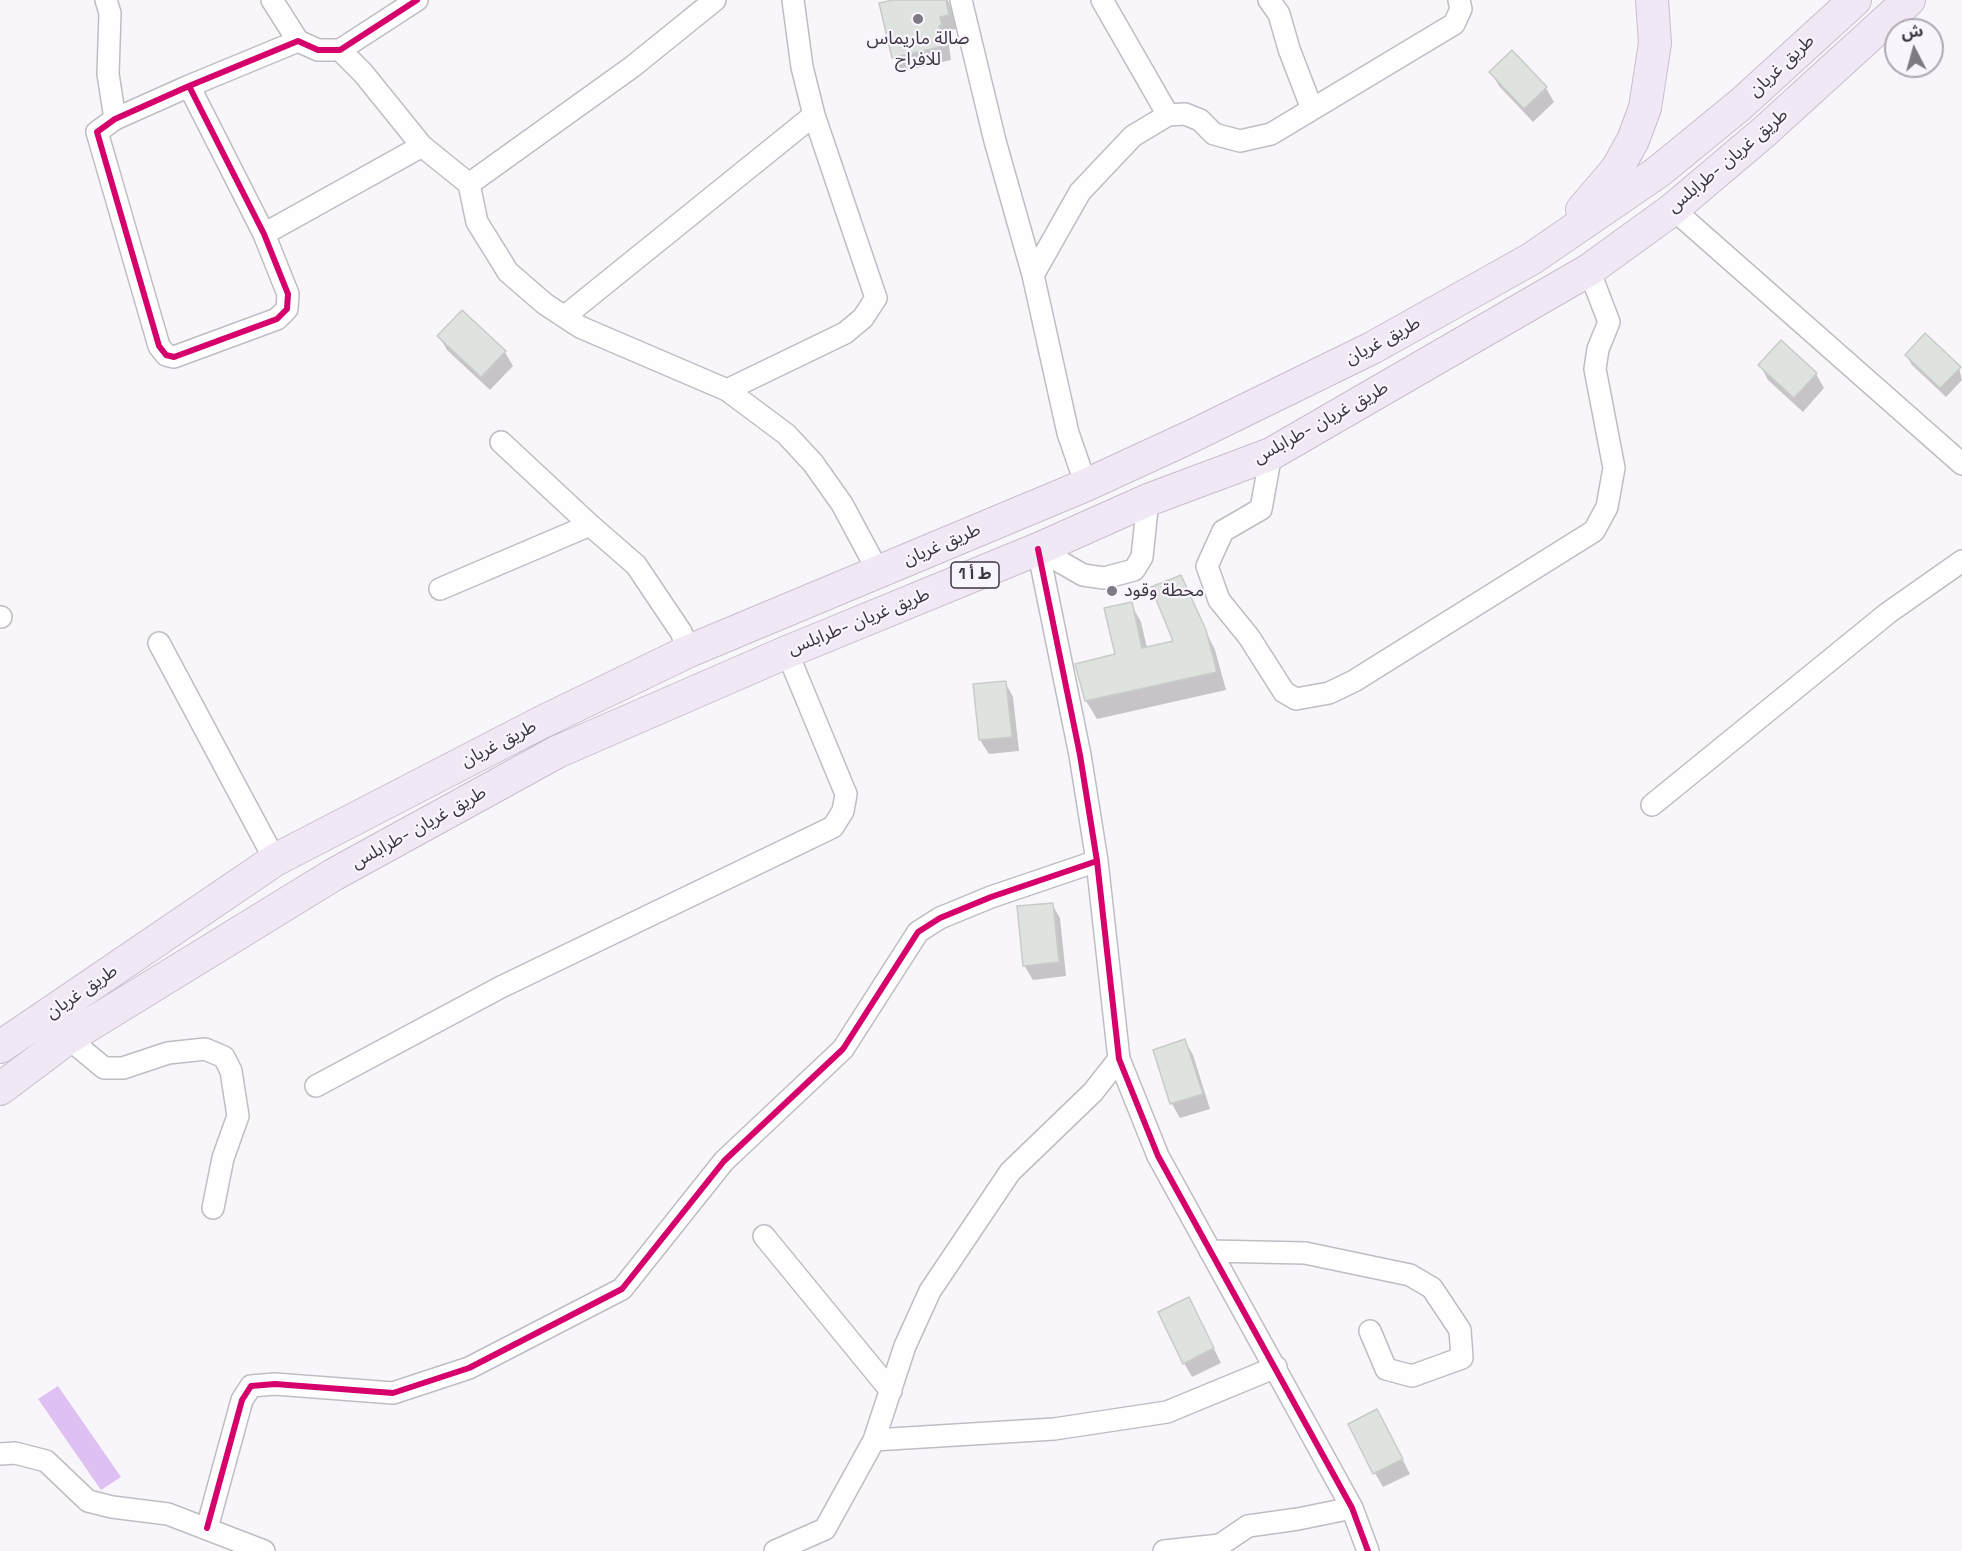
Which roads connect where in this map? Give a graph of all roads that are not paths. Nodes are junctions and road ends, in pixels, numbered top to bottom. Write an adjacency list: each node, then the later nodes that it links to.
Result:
1 (106, 0): 19 (street)
2 (272, 0): 13 (street)
3 (417, 0): 14 (street)
4 (715, 0): 21 (street)
5 (793, 0): 17 (street)
6 (961, 0): 26 (street)
7 (1102, 0): 18 (street)
8 (1269, 0): 16 (street)
9 (1460, 0): 16 (street)
10 (1652, 0): 24 (highway)
11 (1855, 0): 24 (highway, طريق غريان / ط أ 1)
12 (1909, 0): 22 (highway, طريق غريان -طرابلس / ط أ 1)
13 (298, 41): 14 (street); 15 (street)
14 (340, 50): 20 (street)
15 (189, 86): 19 (street); 23 (street)
16 (1312, 109): 18 (street)
17 (814, 115): 27 (street); 28 (street)
18 (1167, 115): 26 (street)
19 (115, 119): 23 (street)
20 (422, 146): 21 (street); 23 (street)
21 (469, 184): 27 (street)
22 (1673, 209): 25 (highway, طريق غريان -طرابلس / ط أ 1); 31 (street)
23 (264, 234)
24 (1531, 259): 32 (highway, طريق غريان / ط أ 1)
25 (1589, 270): 30 (highway, طريق غريان -طرابلس / ط أ 1); 30 (street)
26 (1033, 275): 32 (street)
27 (565, 316): 28 (street)
28 (727, 390): 37 (street)
29 (501, 442): 34 (street)
30 (1271, 454): 33 (highway, طريق غريان -طرابلس / ط أ 1)
31 (1962, 464)
32 (1086, 484): 37 (highway, طريق غريان / ط أ 1)
33 (1148, 500): 35 (highway, طريق غريان -طرابلس / ط أ 1); 35 (street)
34 (590, 525): 38 (street); 40 (street)
35 (1038, 549): 41 (highway, طريق غريان -طرابلس / ط أ 1); 44 (street)
36 (1962, 561): 42 (street)
37 (878, 571): 40 (highway, طريق غريان / ط أ 1)
38 (440, 590)
39 (159, 643): 43 (street)
40 (689, 651): 43 (highway, طريق غريان / ط أ 1)
41 (787, 652): 45 (highway, طريق غريان -طرابلس / ط أ 1); 48 (street)
42 (1652, 805)
43 (275, 860): 46 (highway, طريق غريان / ط أ 1)
44 (1097, 861): 47 (street); 59 (street)
45 (68, 1038): 49 (highway, طريق غريان -طرابلس / ط أ 1); 50 (street)
46 (0, 1047)
47 (1119, 1059): 52 (street); 55 (street)
48 (316, 1086)
49 (0, 1089)
50 (213, 1208)
51 (764, 1236): 55 (street)
52 (1210, 1251): 53 (street); 54 (street)
53 (1370, 1331)
54 (1276, 1367): 56 (street); 58 (street)
55 (891, 1391): 56 (street)
56 (874, 1440): 61 (street)
57 (0, 1454): 59 (street)
58 (1352, 1508): 62 (street); 63 (street)
59 (207, 1528): 60 (street)
60 (264, 1551)
61 (775, 1551)
62 (1164, 1551)
63 (1368, 1551)

